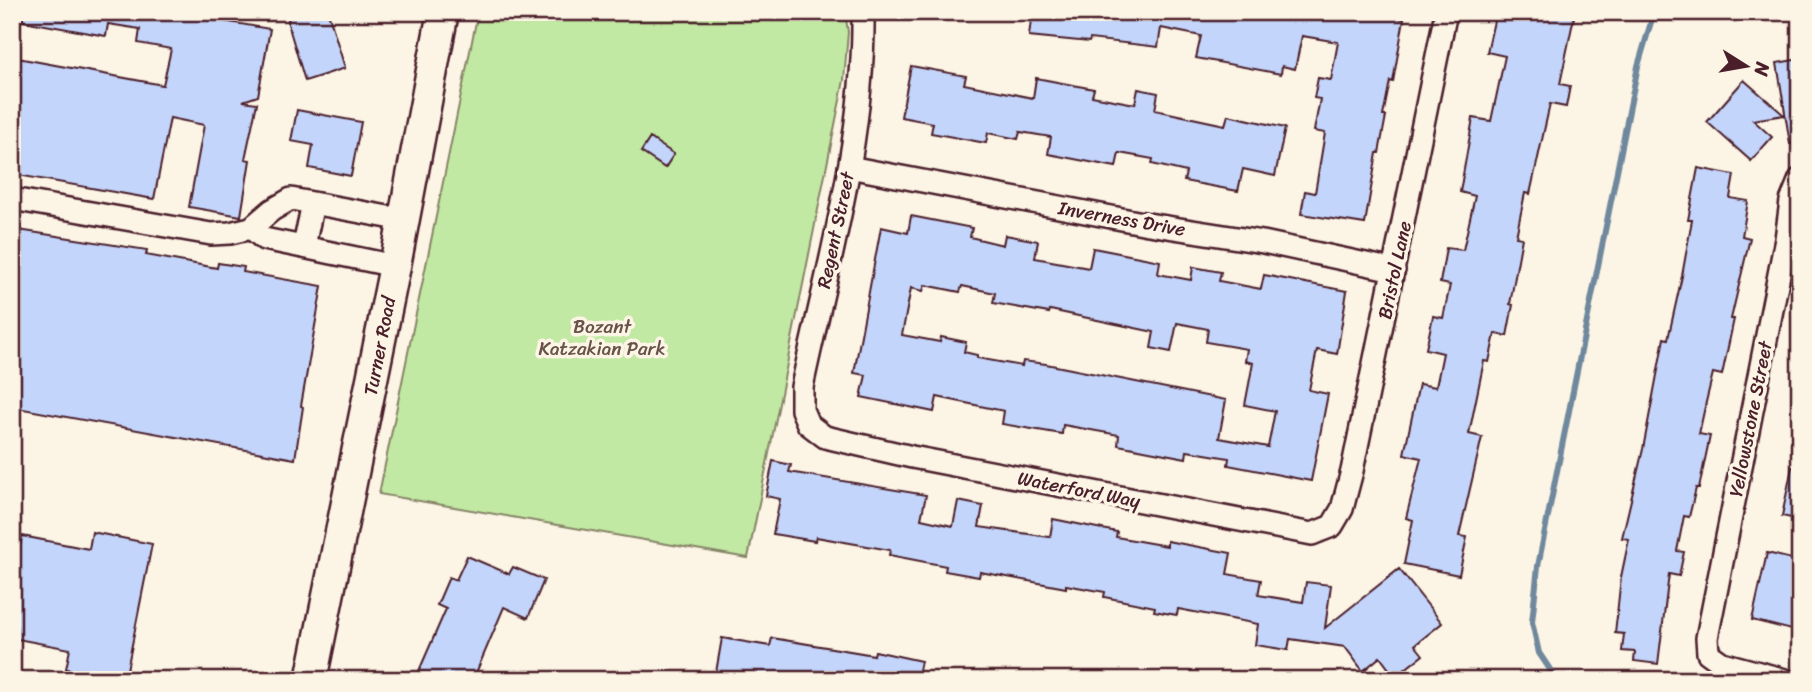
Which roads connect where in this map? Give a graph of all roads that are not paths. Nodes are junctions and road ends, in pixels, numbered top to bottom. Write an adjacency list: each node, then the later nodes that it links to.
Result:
1 (443, 12): 8 (main road, Turner Road)
2 (863, 12): 4 (street, Regent Street)
3 (1446, 12): 12 (street, Bristol Lane)
4 (849, 167): 12 (street, Inverness Drive); 13 (street, Regent Street)
5 (1800, 179): 16 (street, Yellowstone Street)
6 (12, 199): 9 (street)
7 (313, 204): 8 (street); 9 (street); 10 (street)
8 (404, 220): 11 (main road, Turner Road)
9 (251, 228): 10 (street)
10 (304, 246): 11 (street)
11 (395, 266): 15 (main road, Turner Road)
12 (1394, 270): 14 (street, Bristol Lane)
13 (825, 437): 14 (street, Waterford Way)
14 (1332, 526)
15 (311, 680)
16 (1785, 680)

